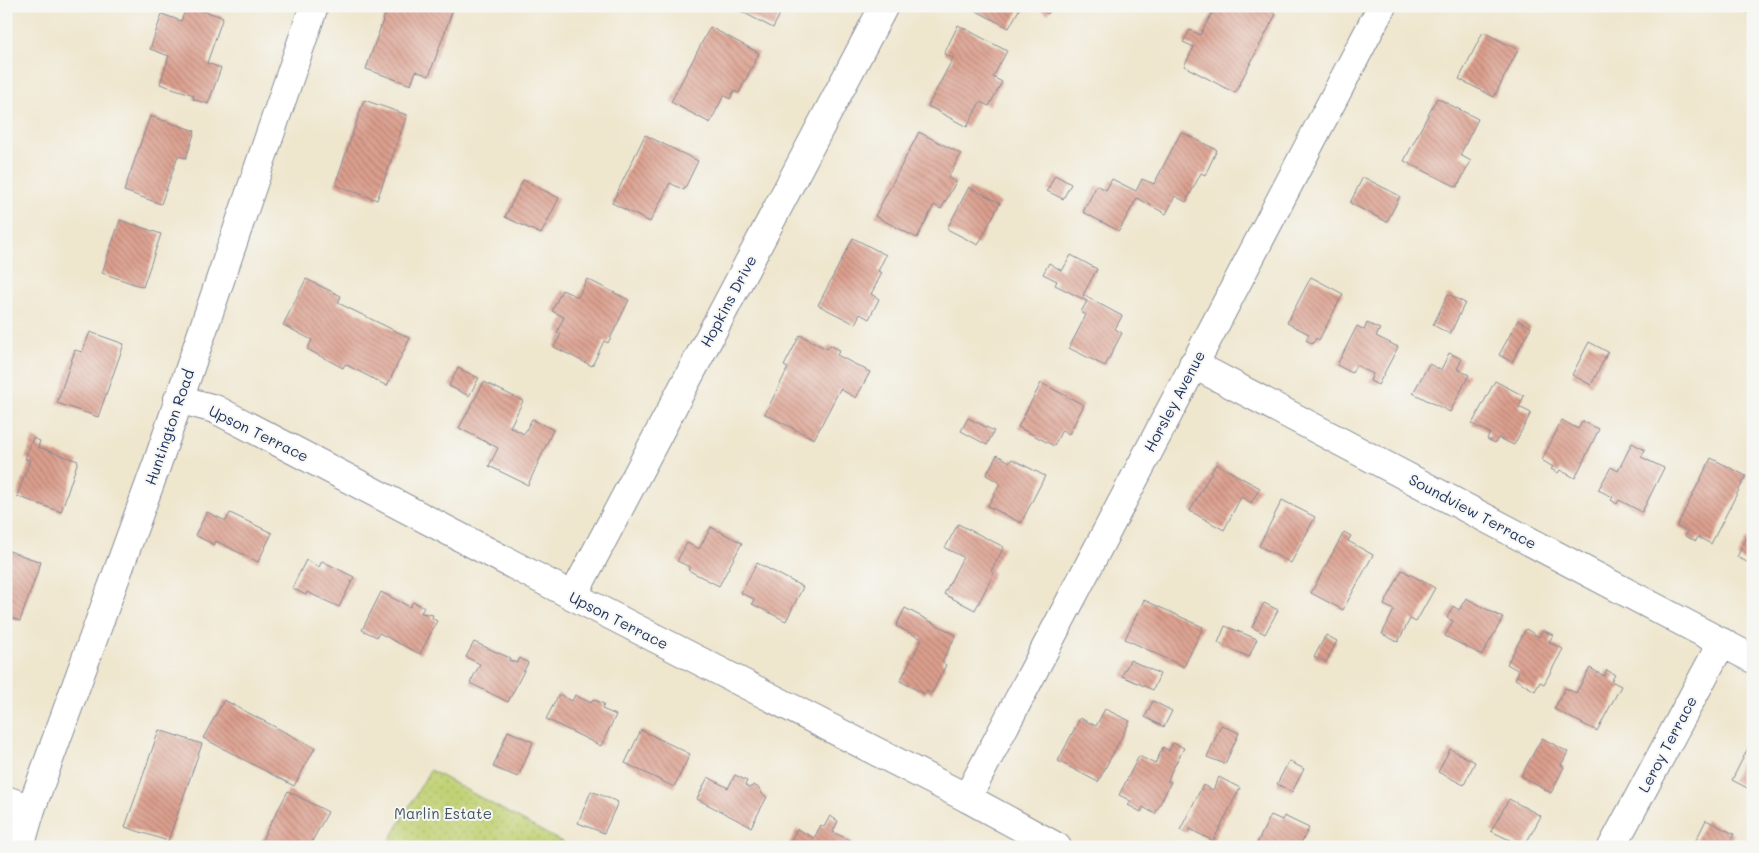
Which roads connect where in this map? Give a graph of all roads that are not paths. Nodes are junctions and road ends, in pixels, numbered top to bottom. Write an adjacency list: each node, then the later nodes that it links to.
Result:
1 (314, 6): 5 (street, Huntington Road)
2 (884, 6): 6 (street, Hopkins Drive)
3 (1382, 6): 4 (street, Horsley Avenue)
4 (1193, 364): 7 (street, Soundview Terrace); 9 (street, Horsley Avenue)
5 (178, 399): 6 (street, Upson Terrace); 10 (street, Huntington Road)
6 (572, 596): 9 (street, Upson Terrace)
7 (1722, 642): 8 (street, Soundview Terrace); 13 (street, Leroy Terrace)
8 (1753, 659)
9 (967, 798): 12 (street, Upson Terrace)
10 (19, 804): 11 (street, Huntington Road)
11 (20, 847)
12 (1057, 847)
13 (1612, 847)

